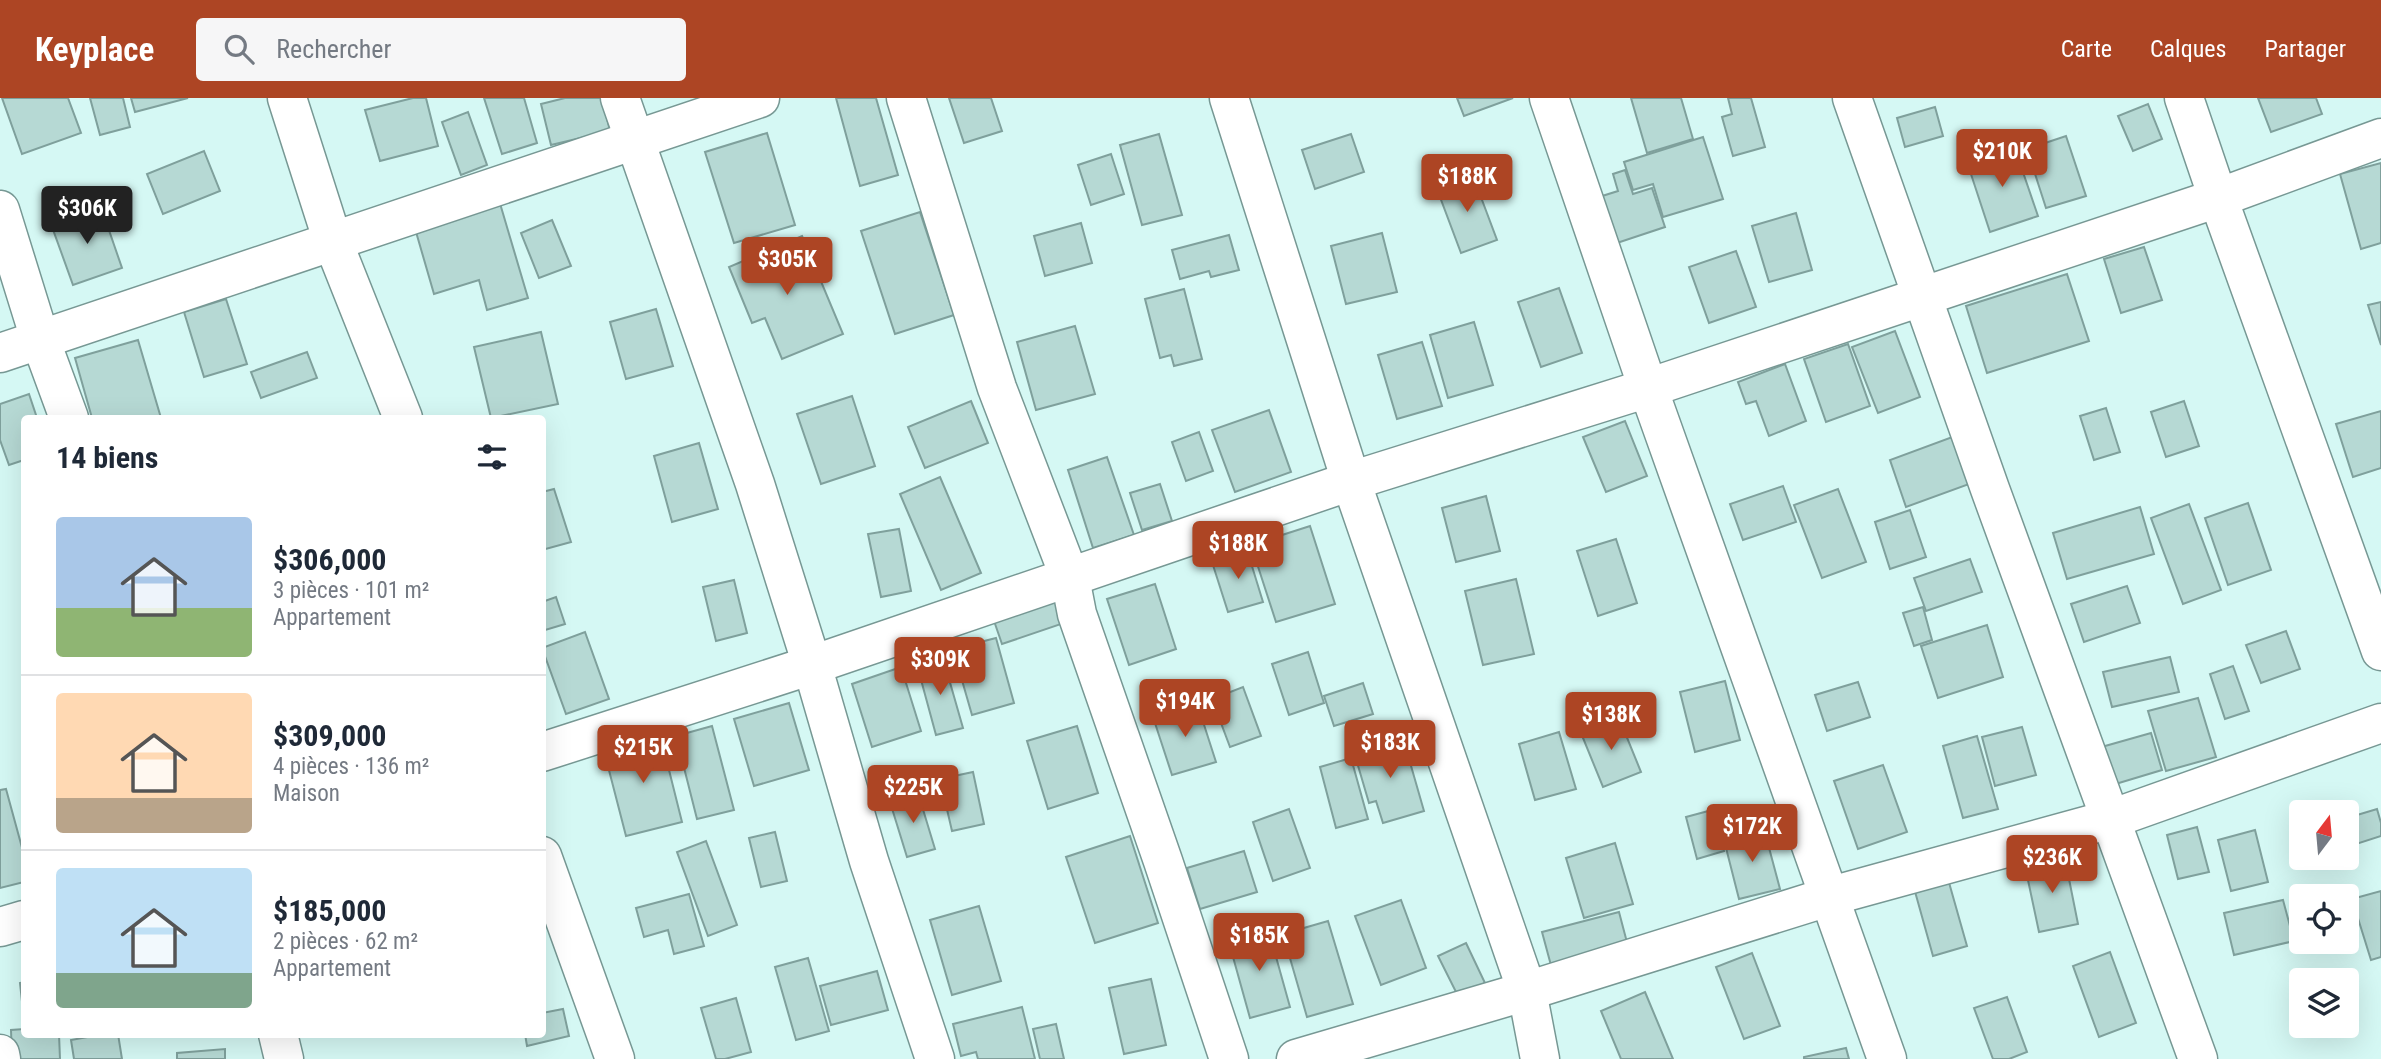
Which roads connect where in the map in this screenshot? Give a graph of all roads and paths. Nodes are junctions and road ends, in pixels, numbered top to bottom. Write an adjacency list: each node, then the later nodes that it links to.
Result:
1 (287, 98): 13 (street)
2 (620, 98): 10 (street)
3 (760, 98): 10 (street)
4 (906, 98): 21 (street)
5 (1229, 98): 20 (street)
6 (1549, 98): 17 (street)
7 (1852, 98): 14 (street)
8 (2184, 98): 11 (street)
9 (2381, 138): 11 (street)
10 (635, 141): 13 (street); 23 (street)
11 (2218, 198): 14 (street); 22 (street)
12 (0, 211): 15 (street)
13 (334, 242): 15 (street); 19 (street)
14 (1921, 297): 17 (street); 26 (street)
15 (40, 339): 16 (street); 18 (street)
16 (0, 353)
17 (1648, 388): 20 (street); 28 (street)
18 (68, 415)
19 (402, 415)
20 (1351, 481): 21 (street); 31 (street)
21 (1070, 578): 23 (street); 36 (street)
22 (2381, 651)
23 (812, 665): 25 (street); 35 (street)
24 (2381, 723): 26 (street)
25 (546, 751)
26 (2110, 818): 28 (street); 40 (street)
27 (546, 867): 34 (street)
28 (1831, 896): 31 (street); 39 (street)
29 (21, 921): 30 (street)
30 (0, 927)
31 (1527, 991): 37 (street); 38 (street)
32 (279, 1038): 33 (street)
33 (284, 1059)
34 (615, 1059)
35 (935, 1059)
36 (1228, 1059)
37 (1296, 1059)
38 (1540, 1059)
39 (1887, 1059)
40 (2198, 1059)

